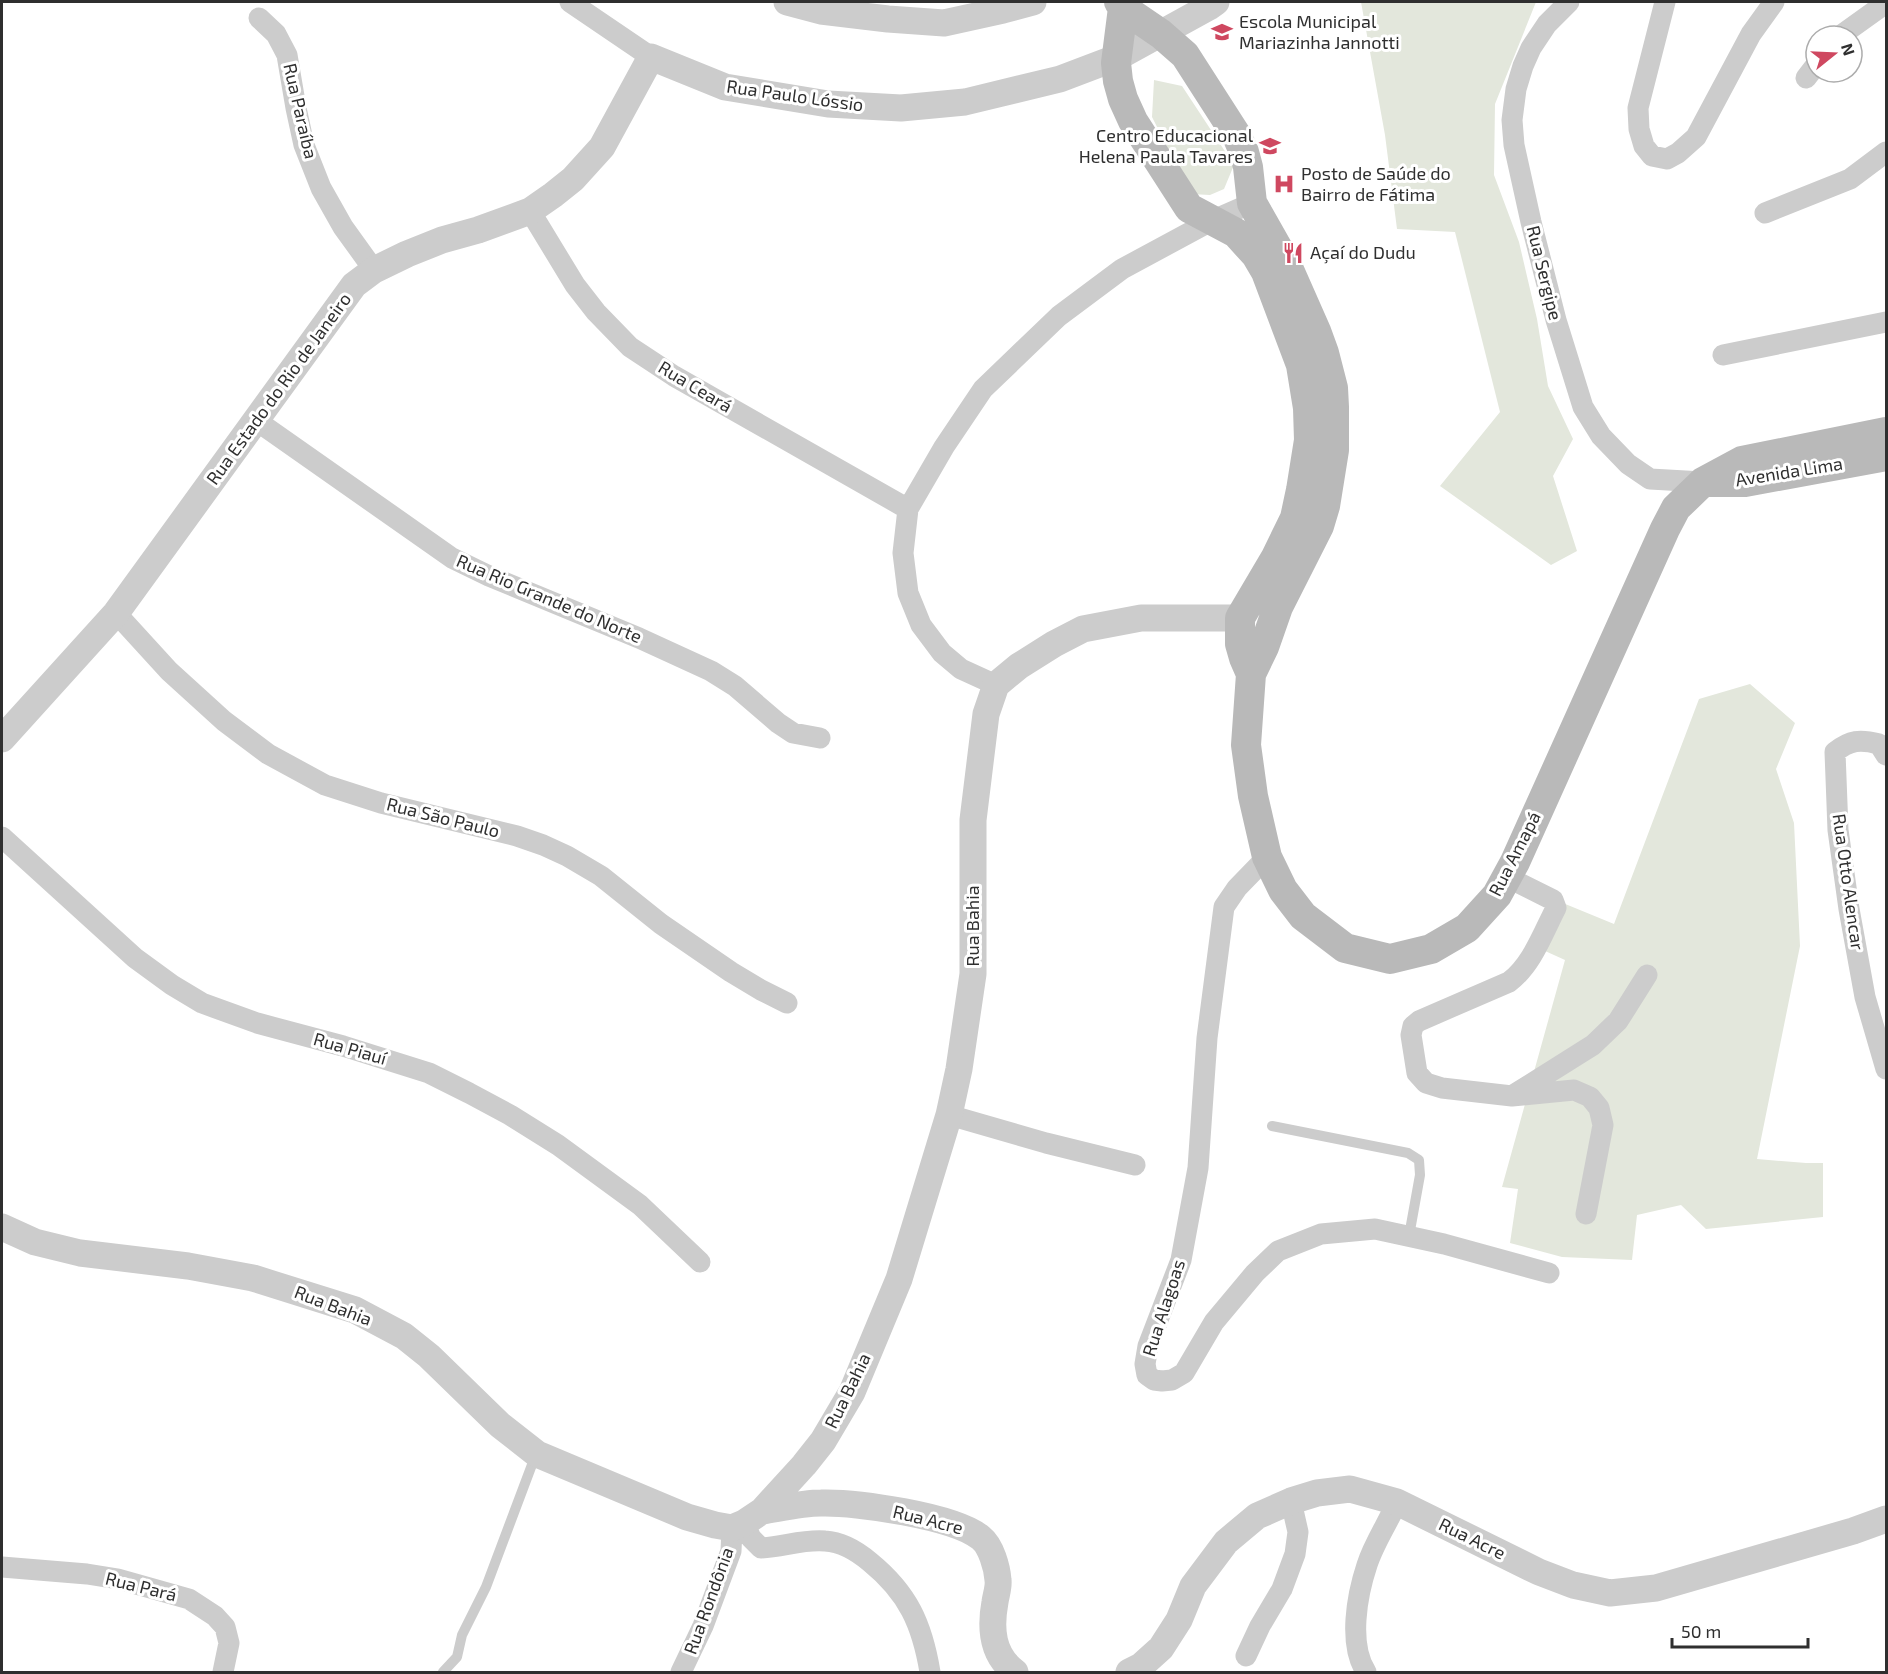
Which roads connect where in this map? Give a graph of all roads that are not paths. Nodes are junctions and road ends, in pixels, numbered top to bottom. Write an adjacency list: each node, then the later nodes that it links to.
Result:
1 (570, 2): 13 (street)
2 (787, 2): 3 (street)
3 (1033, 2)
4 (1216, 2): 12 (street, Rua Paulo Lóssio)
5 (1569, 2): 26 (street, Rua Sergipe)
6 (1665, 2): 7 (street)
7 (1774, 2)
8 (1887, 3): 11 (street)
9 (1121, 5): 12 (main road); 14 (main road)
10 (258, 18): 21 (street, Rua Paraíba)
11 (1857, 24)
12 (1161, 34): 14 (street, Rua Paulo Lóssio); 16 (main road)
13 (651, 57): 14 (street, Rua Paulo Lóssio); 17 (street, Rua Estado do Rio de Janeiro)
14 (1118, 57): 19 (main road)
15 (1887, 152): 18 (street)
16 (1252, 203): 19 (street); 20 (main road)
17 (530, 211): 21 (street, Rua Estado do Rio de Janeiro); 27 (street, Rua Ceará)
18 (1765, 213)
19 (1211, 221): 20 (main road); 27 (street)
20 (1276, 267): 28 (main road)
21 (374, 270): 24 (street, Rua Estado do Rio de Janeiro)
22 (1887, 322): 23 (street)
23 (1723, 355)
24 (257, 421): 29 (street, Rua Estado do Rio de Janeiro); 32 (street, Rua Rio Grande do Norte)
25 (1880, 445): 26 (main road, Avenida Lima)
26 (1703, 482): 37 (main road, Rua Amapá)
27 (908, 509): 31 (street)
28 (1257, 606): 30 (main road, Rua Amapá); 30 (main road, Rua Amapá); 31 (street)
29 (116, 614): 33 (street, Rua Estado do Rio de Janeiro); 39 (street, Rua São Paulo)
30 (1251, 674): 36 (main road, Rua Amapá)
31 (996, 685): 42 (street, Rua Bahia)
32 (820, 738)
33 (2, 739)
34 (1884, 746): 40 (street, Rua Otto Alencar)
35 (2, 837): 48 (street, Rua Piauí)
36 (1267, 857): 37 (main road, Rua Amapá); 47 (street, Rua Alagoas)
37 (1507, 877): 41 (street)
38 (1647, 975): 41 (street)
39 (787, 1003)
40 (1887, 1069)
41 (1512, 1096): 45 (street)
42 (949, 1115): 44 (street); 54 (street, Rua Bahia)
43 (1272, 1126): 47 (lane)
44 (1136, 1165)
45 (1586, 1214)
46 (2, 1227): 50 (street, Rua Bahia)
47 (1410, 1236): 49 (street, Rua Alagoas)
48 (700, 1262)
49 (1549, 1273)
50 (537, 1454): 54 (street, Rua Bahia); 58 (lane)
51 (1291, 1501): 52 (street, Rua Acre); 56 (street); 62 (street, Rua Acre)
52 (1397, 1502): 53 (street, Rua Acre); 63 (street)
53 (1887, 1519)
54 (746, 1521): 59 (street, Rua Rondônia); 60 (street); 61 (street, Rua Acre)
55 (2, 1567): 57 (street, Rua Pará)
56 (1246, 1656)
57 (223, 1672)
58 (443, 1672)
59 (681, 1672)
60 (930, 1672)
61 (1016, 1672)
62 (1129, 1672)
63 (1366, 1672)

